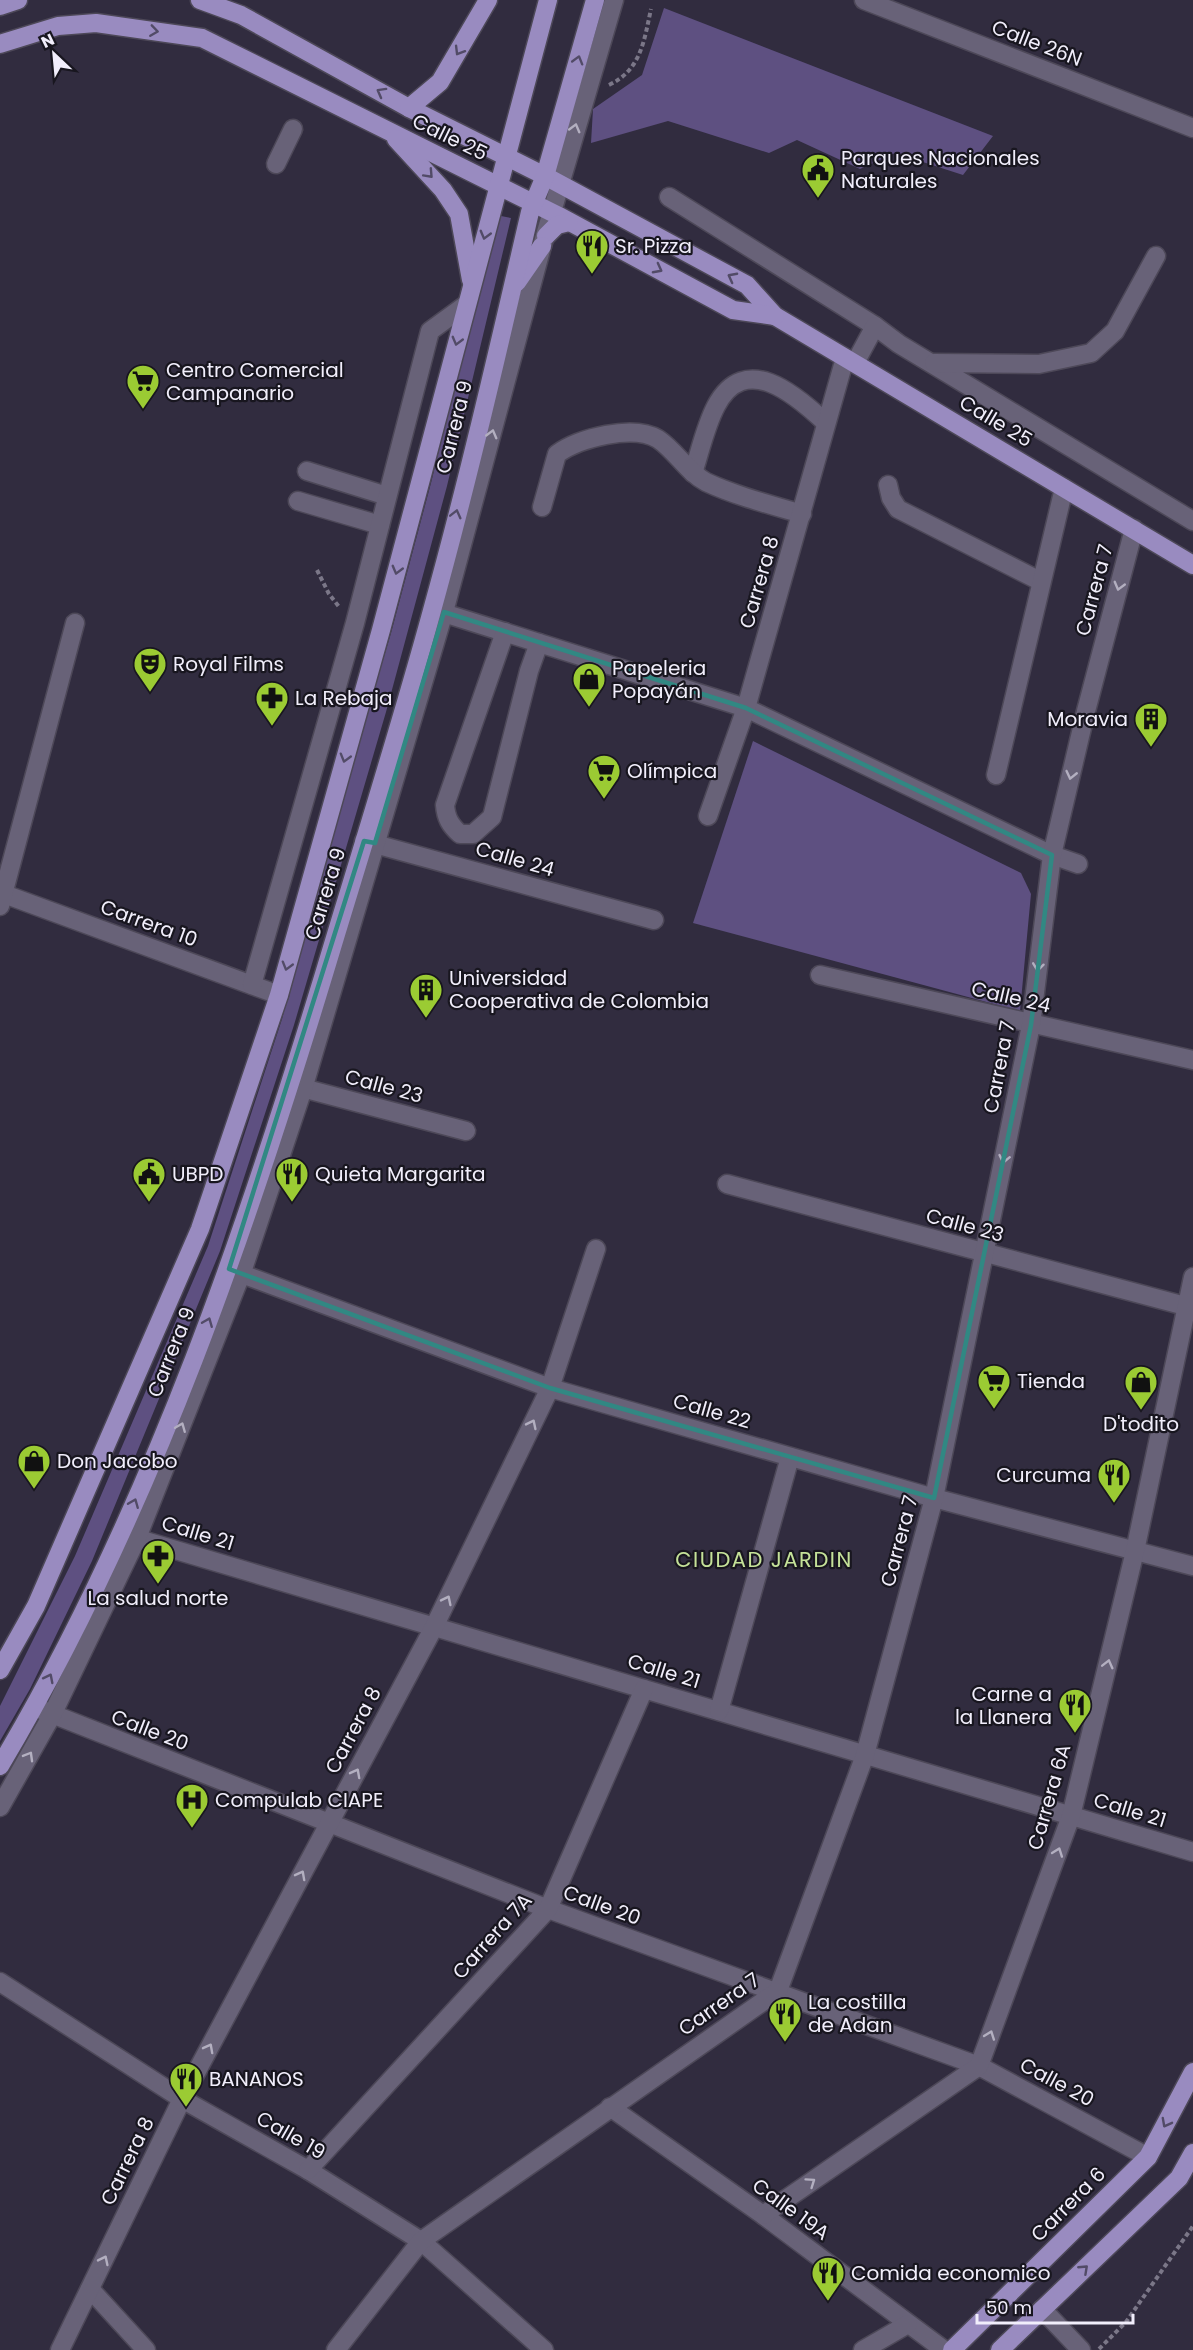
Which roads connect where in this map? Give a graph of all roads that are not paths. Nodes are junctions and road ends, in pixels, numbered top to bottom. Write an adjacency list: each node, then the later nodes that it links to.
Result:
1 (18, 0): 8 (main road)
2 (200, 0): 10 (main road, Calle 25, one-way to 2)
3 (488, 0): 10 (main road, one-way to 10)
4 (548, 0): 14 (main road, Carrera 9)
5 (595, 0): 16 (main road, Carrera 9, one-way to 5)
6 (614, 0): 16 (street, one-way to 6)
7 (864, 0): 11 (street, Calle 26N)
8 (0, 6)
9 (0, 44): 13 (main road, Calle 25, one-way to 13)
10 (409, 108): 14 (main road, Calle 25)
11 (1193, 128)
12 (293, 129): 15 (street)
13 (389, 132): 17 (main road, Calle 25); 24 (main road, one-way to 24)
14 (507, 158): 16 (main road, Calle 25); 17 (main road, Carrera 9)
15 (276, 164)
16 (552, 180): 19 (main road, Carrera 9); 20 (street); 27 (main road, Calle 25, one-way to 16)
17 (499, 186): 19 (main road, Calle 25); 24 (main road, Carrera 9, one-way to 24)
18 (669, 197): 28 (street)
19 (532, 203): 20 (main road, Calle 25); 25 (main road, Carrera 9)
20 (552, 213): 21 (main road, Calle 25); 22 (street)
21 (569, 222): 22 (main road); 27 (main road, Calle 25, one-way to 27)
22 (544, 241): 25 (main road); 45 (street, one-way to 22)
23 (1156, 256): 30 (street)
24 (472, 284): 26 (main road, Carrera 9)
25 (511, 291): 45 (main road, Carrera 9, one-way to 25)
26 (467, 304): 36 (street); 59 (main road, Carrera 9, one-way to 59)
27 (775, 316): 29 (main road, Calle 25)
28 (875, 326): 29 (street, Carrera 8); 30 (street)
29 (850, 361): 31 (street, Carrera 8); 35 (main road, Calle 25)
30 (932, 363): 40 (street)
31 (826, 423): 33 (street); 39 (street, Carrera 8)
32 (307, 471): 36 (street)
33 (693, 473): 38 (street); 39 (street)
34 (888, 485): 44 (street)
35 (1064, 488): 42 (main road, Calle 25); 44 (street)
36 (387, 496): 41 (street)
37 (298, 501): 41 (street)
38 (542, 507)
39 (802, 514): 49 (street, Carrera 8)
40 (1193, 521)
41 (380, 525): 58 (street)
42 (1134, 529): 43 (main road, Calle 25); 53 (street, Carrera 7, one-way to 53)
43 (1193, 565)
44 (1040, 581): 50 (street)
45 (438, 611): 47 (street); 52 (main road, Carrera 9)
46 (75, 623): 55 (street, Carrera 10)
47 (505, 632): 48 (street); 48 (street)
48 (539, 643): 49 (street)
49 (746, 708): 51 (street, Carrera 8); 53 (street)
50 (996, 776)
51 (708, 816)
52 (370, 842): 56 (street, Calle 24); 62 (main road, Carrera 9)
53 (1052, 855): 54 (street); 60 (street, Carrera 7, one-way to 60)
54 (1078, 864)
55 (2, 900): 58 (street, Carrera 10)
56 (654, 920)
57 (820, 975): 60 (street, Calle 24)
58 (252, 985): 59 (street, Carrera 10)
59 (279, 995): 77 (main road, Carrera 9)
60 (1031, 1025): 61 (street, Calle 24); 66 (street, Carrera 7, one-way to 66)
61 (1193, 1060)
62 (297, 1087): 63 (street, Calle 23); 67 (main road, Carrera 9)
63 (466, 1131)
64 (727, 1184): 66 (street, Calle 23)
65 (596, 1249): 70 (street, Carrera 8)
66 (984, 1254): 69 (street, Calle 23); 72 (street, Carrera 7)
67 (236, 1271): 70 (street, Calle 22); 73 (main road, Carrera 9, one-way to 67)
68 (1193, 1277): 69 (street, Carrera 6A)
69 (1190, 1307): 74 (street, Carrera 6A)
70 (549, 1388): 71 (street, Calle 22); 76 (street, Carrera 8, one-way to 70)
71 (790, 1457): 72 (street, Calle 22); 80 (street)
72 (934, 1498): 74 (street, Calle 22); 82 (street, Carrera 7)
73 (129, 1536): 76 (street, Calle 21); 79 (main road, Carrera 9, one-way to 73); 81 (street)
74 (1135, 1551): 75 (street, Calle 22); 85 (street, Carrera 6A, one-way to 74)
75 (1193, 1566)
76 (434, 1627): 78 (street, Calle 21); 86 (street, Carrera 8, one-way to 76)
77 (0, 1670)
78 (644, 1689): 80 (street, Calle 21); 88 (street, Carrera 7A)
79 (35, 1707): 81 (street, Calle 20); 83 (main road, Carrera 9)
80 (719, 1711): 82 (street, Calle 21)
81 (52, 1716): 84 (street, one-way to 81); 86 (street, Calle 20)
82 (865, 1755): 85 (street, Calle 21); 90 (street, Carrera 7)
83 (0, 1766)
84 (0, 1807)
85 (1071, 1816): 87 (street, Calle 21); 91 (street, Carrera 6A, one-way to 85)
86 (328, 1824): 88 (street, Calle 20); 93 (street, Carrera 8, one-way to 86)
87 (1193, 1852)
88 (548, 1909): 90 (street, Calle 20); 97 (street, Carrera 7A)
89 (0, 1982): 93 (street, Calle 19)
90 (778, 1991): 91 (street, Calle 20); 94 (street, Carrera 7)
91 (979, 2066): 96 (street, Calle 20); 99 (street, one-way to 91)
92 (1193, 2072): 96 (main road, Carrera 6, one-way to 96)
93 (182, 2099): 97 (street, Calle 19); 101 (street, Carrera 8, one-way to 93)
94 (610, 2107): 99 (street, Calle 19A); 100 (street, Carrera 7)
95 (1193, 2153): 98 (main road)
96 (1148, 2157): 110 (main road, Carrera 6)
97 (308, 2170): 100 (street, Calle 19)
98 (1186, 2177): 102 (main road, one-way to 98)
99 (763, 2215): 103 (street, Calle 19A)
100 (421, 2241): 106 (street, Carrera 7); 107 (street, Calle 19)
101 (90, 2289): 104 (street, Carrera 8); 105 (street)
102 (1042, 2309): 111 (main road); 112 (street)
103 (908, 2324): 108 (street); 109 (street, Calle 19A)
104 (60, 2350)
105 (146, 2350)
106 (336, 2350)
107 (543, 2350)
108 (863, 2350)
109 (944, 2350)
110 (952, 2350)
111 (999, 2350)
112 (1081, 2350)

